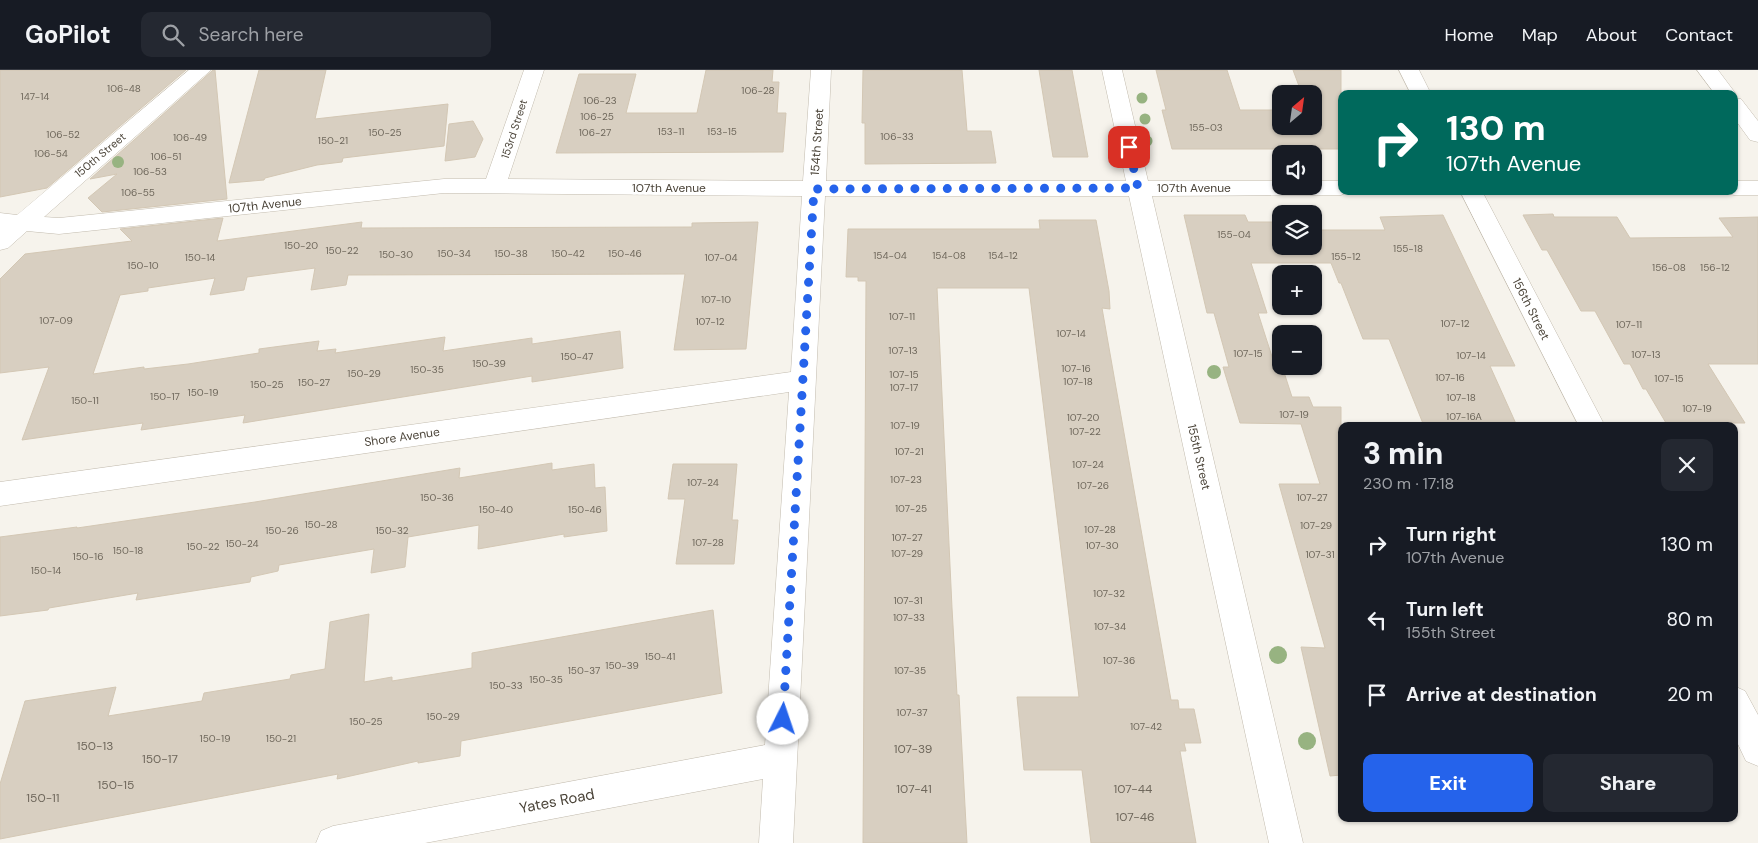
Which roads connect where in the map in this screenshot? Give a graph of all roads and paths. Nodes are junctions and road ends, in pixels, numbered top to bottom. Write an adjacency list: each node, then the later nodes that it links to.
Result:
1 (201, 70): 18 (street, 150th Street)
2 (534, 70): 11 (street, 153rd Street)
3 (822, 70): 16 (street, 154th Street)
4 (1112, 70): 12 (street, 155th Street)
5 (1409, 70): 7 (street)
6 (1707, 70): 8 (street)
7 (1419, 90)
8 (1723, 90)
9 (1738, 109): 10 (street)
10 (1758, 134)
11 (494, 187): 16 (street, 107th Avenue); 18 (street, 107th Avenue)
12 (1138, 188): 13 (street, 107th Avenue); 16 (street, 107th Avenue); 28 (street, 155th Street)
13 (1338, 188)
14 (1738, 188): 15 (street)
15 (1758, 188)
16 (814, 189): 20 (street, 154th Street)
17 (1473, 195): 21 (street, 156th Street)
18 (11, 221): 19 (street, 150th Street)
19 (0, 242)
20 (804, 380): 22 (street, Shore Avenue); 25 (street, 154th Street)
21 (1590, 422)
22 (0, 494)
23 (1738, 710): 24 (street)
24 (1758, 750)
25 (780, 759): 26 (street, Yates Road); 27 (street, 154th Street)
26 (333, 843)
27 (776, 843)
28 (1286, 843)

